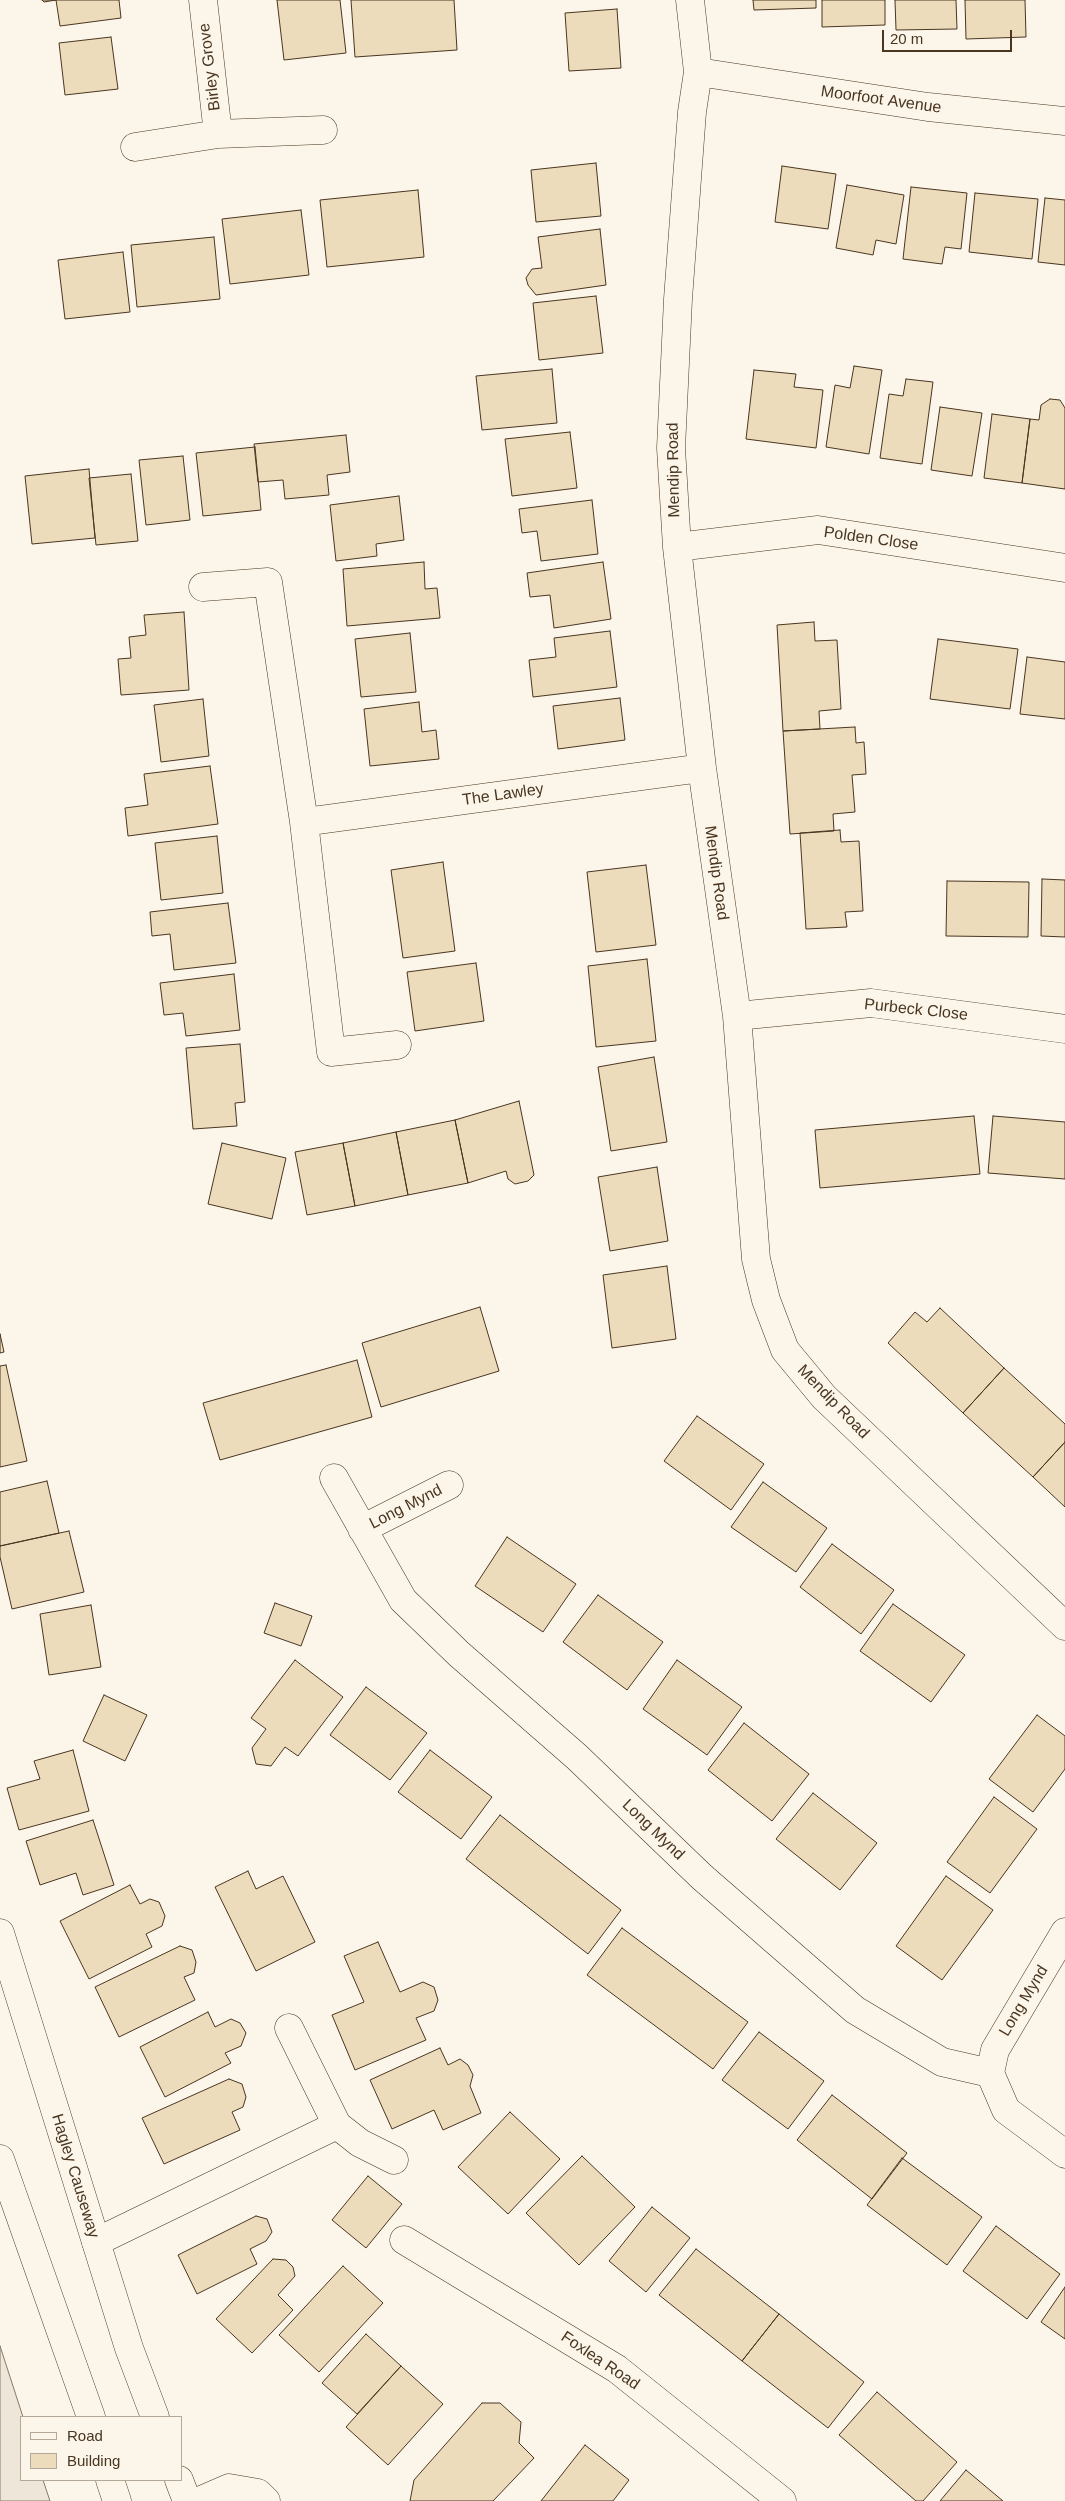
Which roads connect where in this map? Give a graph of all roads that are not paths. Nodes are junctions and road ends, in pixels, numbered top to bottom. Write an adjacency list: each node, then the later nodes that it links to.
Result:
1 (203, 0): 6 (main road, Birley Grove)
2 (690, 0): 3 (main road, Mendip Road)
3 (698, 72): 4 (main road, Moorfoot Avenue); 8 (main road, Mendip Road)
4 (1065, 121)
5 (323, 130): 6 (main road, Birley Grove)
6 (218, 134): 7 (main road, Birley Grove)
7 (135, 147)
8 (677, 547): 9 (main road, Polden Close); 11 (main road, Mendip Road)
9 (1065, 568)
10 (203, 587): 12 (main road)
11 (702, 768): 12 (main road, The Lawley); 13 (main road, Mendip Road)
12 (304, 822): 15 (main road)
13 (738, 1016): 14 (main road, Purbeck Close); 19 (main road, Mendip Road)
14 (1065, 1029)
15 (397, 1044)
16 (334, 1478): 18 (main road, Long Mynd)
17 (449, 1485): 18 (main road, Long Mynd)
18 (362, 1529): 23 (main road, Long Mynd)
19 (1065, 1626)
20 (1065, 1932): 23 (main road, Long Mynd)
21 (0, 1933): 29 (main road, Hagley Causeway)
22 (289, 2028): 24 (main road)
23 (990, 2074): 25 (main road)
24 (337, 2125): 27 (main road); 29 (main road)
25 (1065, 2154)
26 (0, 2159): 30 (main road)
27 (394, 2160)
28 (404, 2240): 38 (main road, Foxlea Road)
29 (96, 2242): 31 (main road, Hagley Causeway)
30 (91, 2416)
31 (156, 2416)
32 (110, 2481): 34 (main road)
33 (179, 2481): 35 (main road)
34 (117, 2501)
35 (187, 2501)
36 (199, 2501): 37 (main road)
37 (266, 2501)
38 (782, 2501)

